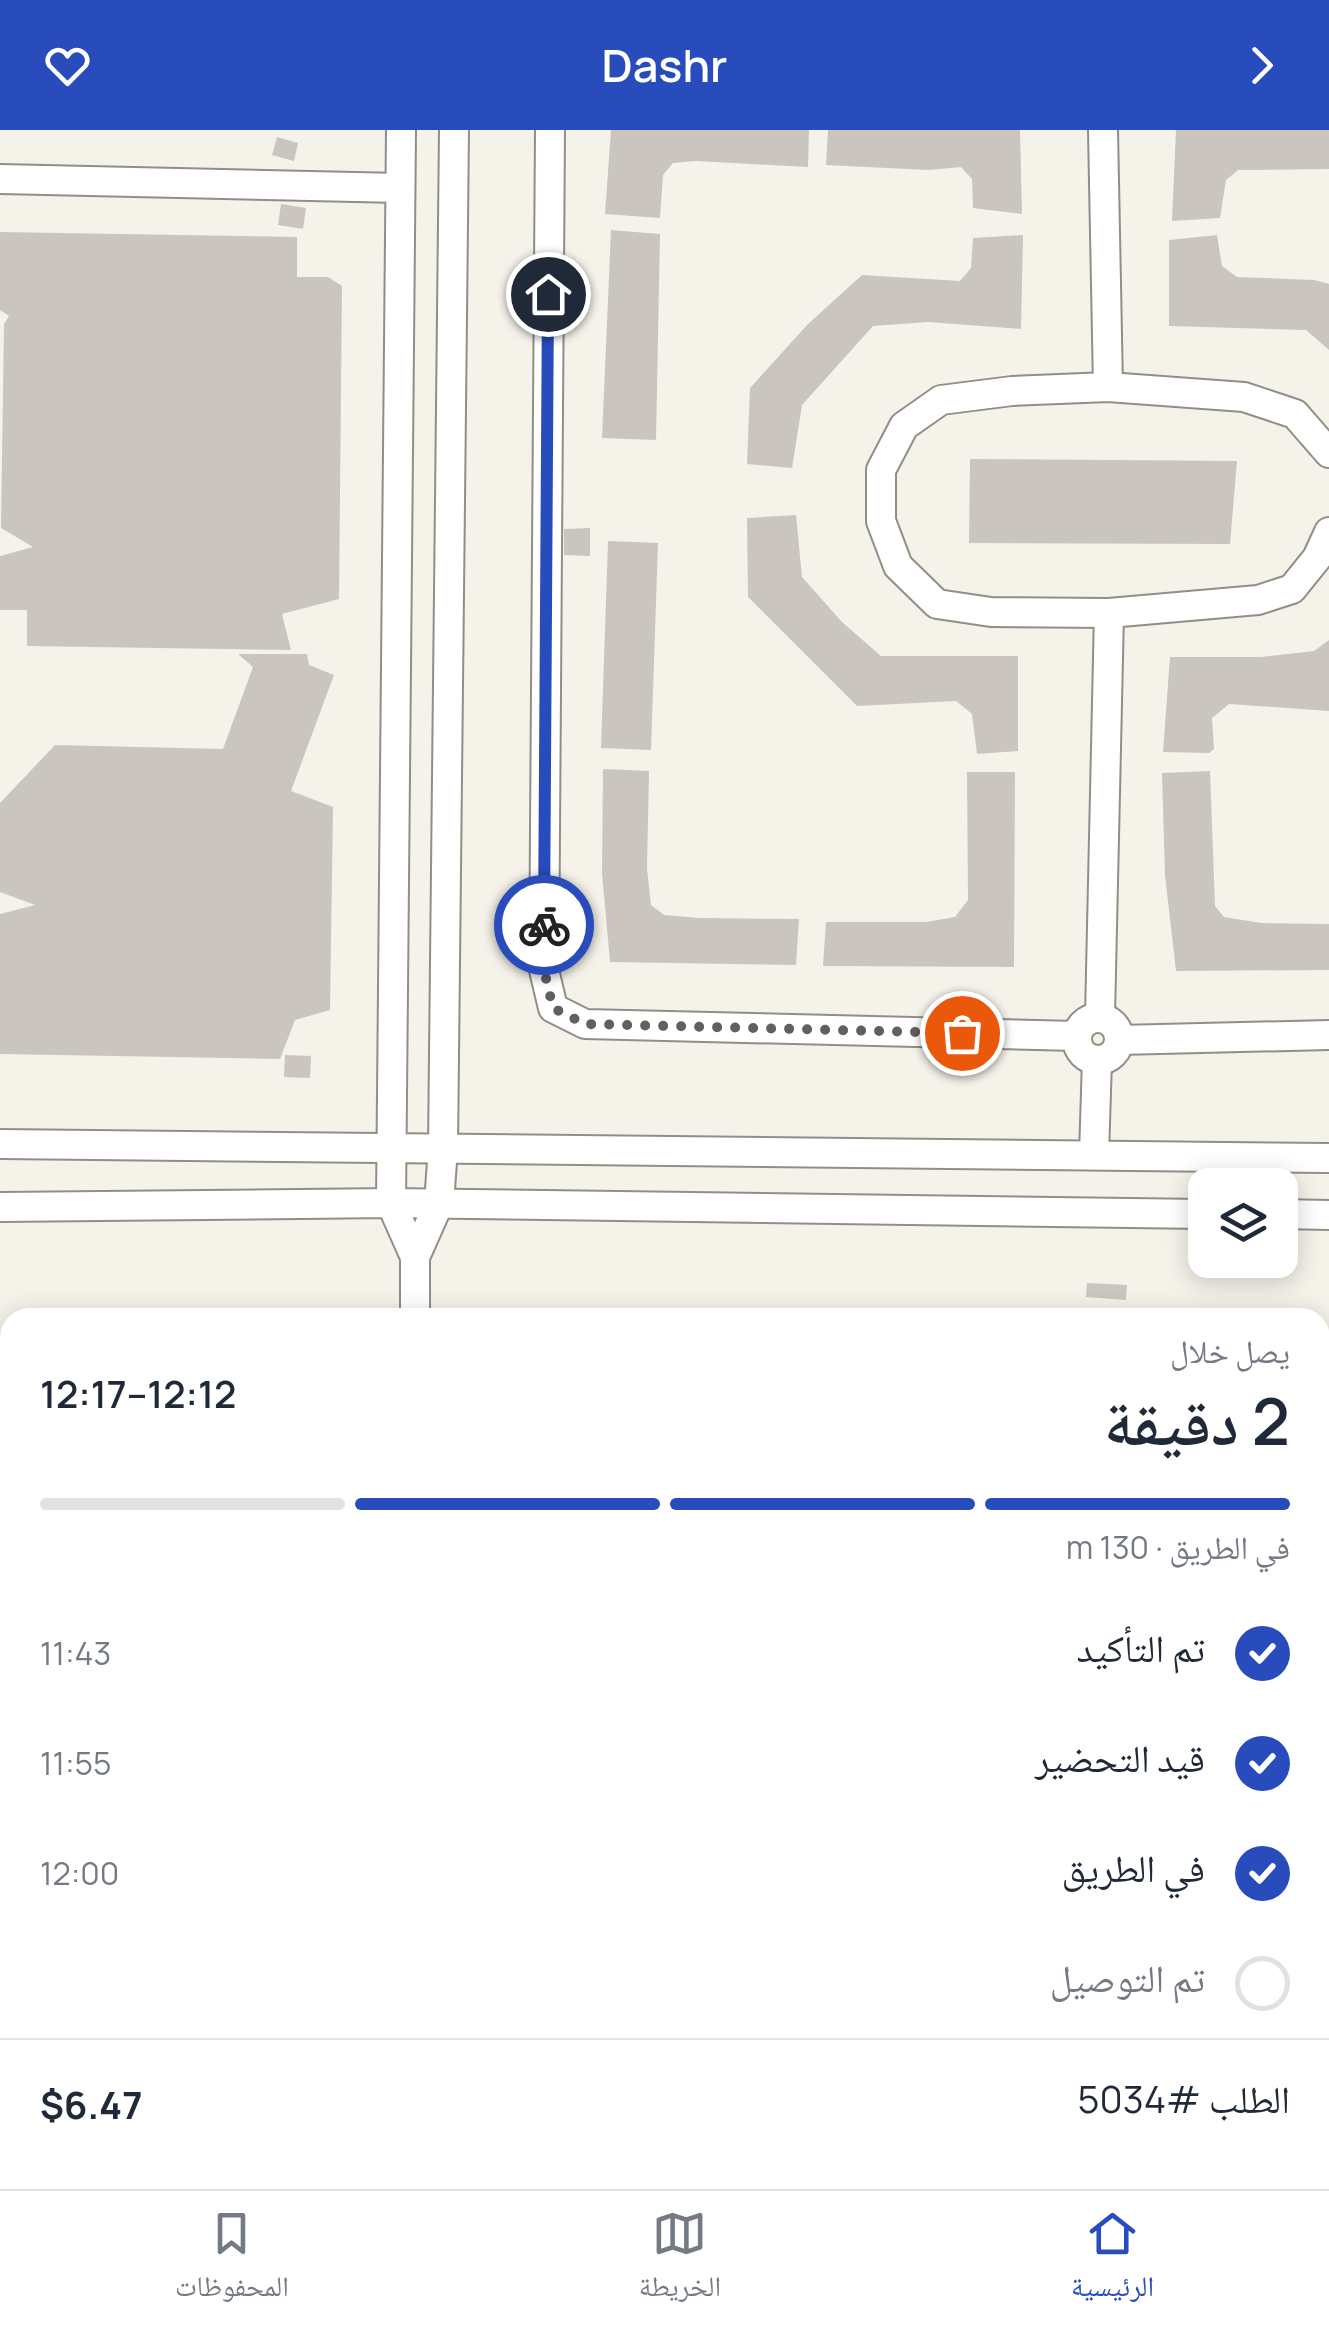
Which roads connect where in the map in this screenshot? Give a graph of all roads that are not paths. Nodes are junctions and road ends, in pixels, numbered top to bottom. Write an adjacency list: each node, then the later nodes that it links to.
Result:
1 (401, 130): 6 (street)
2 (454, 130): 18 (street)
3 (550, 130): 13 (street)
4 (1103, 130): 7 (street)
5 (0, 179): 6 (street)
6 (400, 188): 17 (street)
7 (1108, 387): 8 (street); 10 (street)
8 (1329, 454)
9 (1329, 532): 10 (street)
10 (1109, 613): 11 (street)
11 (1100, 1017): 13 (street); 14 (street)
12 (1329, 1035): 14 (street)
13 (1076, 1036): 15 (street)
14 (1119, 1040): 15 (street)
15 (1097, 1060): 19 (street)
16 (0, 1144): 17 (street)
17 (391, 1148): 18 (street); 21 (street)
18 (442, 1148): 19 (street); 22 (street)
19 (1094, 1155): 20 (street)
20 (1329, 1158)
21 (391, 1202): 22 (street); 23 (street); 27 (street)
22 (438, 1203): 24 (street); 27 (street)
23 (0, 1207)
24 (1188, 1214)
25 (1298, 1214): 26 (street)
26 (1329, 1215)
27 (415, 1257): 28 (street)
28 (414, 1308)

